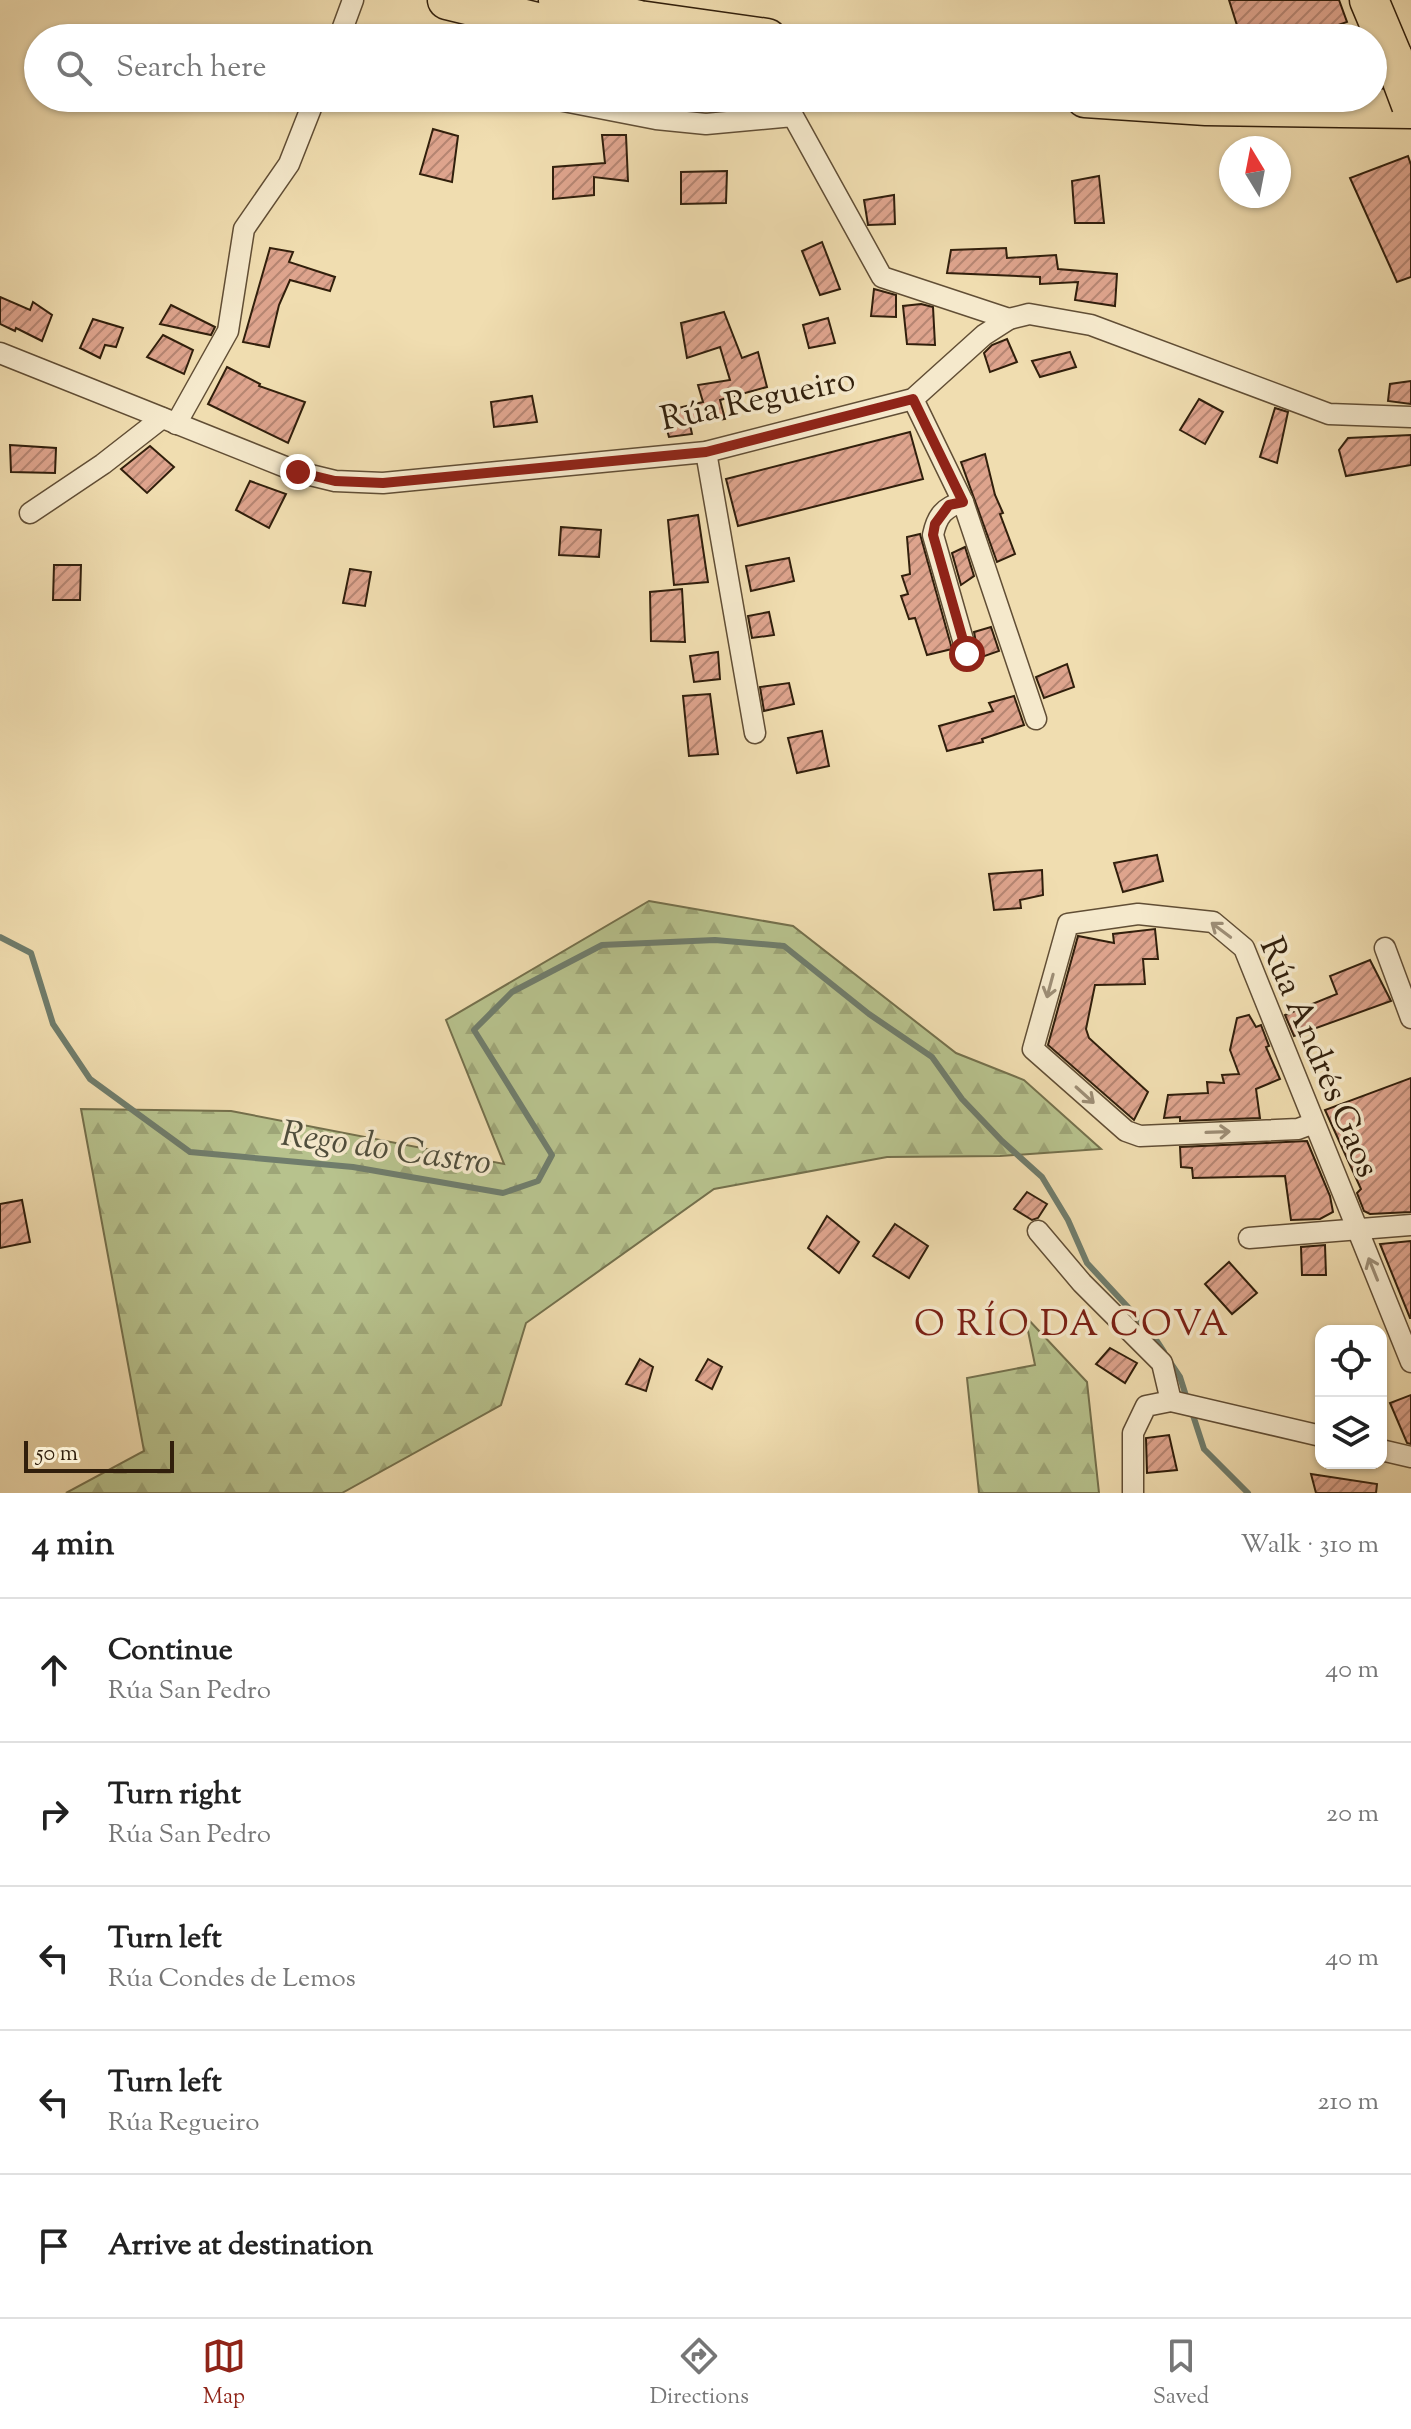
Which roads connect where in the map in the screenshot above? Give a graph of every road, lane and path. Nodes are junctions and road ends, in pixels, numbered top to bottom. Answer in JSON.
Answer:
{"nodes":[{"id":1,"x":353,"y":0,"type":"edge"},
{"id":2,"x":447,"y":0,"type":"edge"},
{"id":3,"x":558,"y":0,"type":"edge"},
{"id":4,"x":344,"y":24,"type":"edge"},
{"id":5,"x":545,"y":24,"type":"edge"},
{"id":6,"x":667,"y":24,"type":"edge"},
{"id":7,"x":1390,"y":42,"type":"edge"},
{"id":8,"x":1387,"y":107,"type":"edge"},
{"id":9,"x":1411,"y":107,"type":"edge"},
{"id":10,"x":309,"y":112,"type":"edge"},
{"id":11,"x":620,"y":112,"type":"edge"},
{"id":12,"x":1009,"y":319,"type":"junction"},
{"id":13,"x":0,"y":353,"type":"edge"},
{"id":14,"x":913,"y":399,"type":"junction"},
{"id":15,"x":1411,"y":417,"type":"edge"},
{"id":16,"x":169,"y":421,"type":"junction"},
{"id":17,"x":706,"y":452,"type":"junction"},
{"id":18,"x":963,"y":502,"type":"junction"},
{"id":19,"x":30,"y":513,"type":"dead end"},
{"id":20,"x":967,"y":654,"type":"dead end"},
{"id":21,"x":1036,"y":719,"type":"dead end"},
{"id":22,"x":755,"y":733,"type":"dead end"},
{"id":23,"x":1385,"y":948,"type":"dead end"},
{"id":24,"x":1411,"y":1018,"type":"edge"},
{"id":25,"x":1314,"y":1123,"type":"junction"},
{"id":26,"x":1411,"y":1225,"type":"edge"},
{"id":27,"x":1356,"y":1228,"type":"junction"},
{"id":28,"x":1038,"y":1231,"type":"dead end"},
{"id":29,"x":1249,"y":1238,"type":"dead end"},
{"id":30,"x":1411,"y":1362,"type":"edge"},
{"id":31,"x":1171,"y":1401,"type":"junction"},
{"id":32,"x":1315,"y":1435,"type":"edge"},
{"id":33,"x":1387,"y":1451,"type":"edge"},
{"id":34,"x":1411,"y":1457,"type":"edge"},
{"id":35,"x":1133,"y":1493,"type":"edge"}],
"edges":[{"from":1,"to":4,"type":"street"},
{"from":2,"to":5,"type":"highway"},
{"from":3,"to":6,"type":"highway"},
{"from":7,"to":9,"type":"highway","bridge":true},
{"from":8,"to":9,"type":"highway"},
{"from":10,"to":16,"type":"street"},
{"from":11,"to":12,"type":"street"},
{"from":12,"to":14,"type":"street","name":"Rúa Regueiro"},
{"from":12,"to":15,"type":"street"},
{"from":13,"to":16,"type":"street","name":"Rúa Regueiro"},
{"from":14,"to":17,"type":"street","name":"Rúa Regueiro"},
{"from":14,"to":18,"type":"street"},
{"from":16,"to":17,"type":"street","name":"Rúa Regueiro"},
{"from":16,"to":19,"type":"street"},
{"from":17,"to":22,"type":"street"},
{"from":18,"to":20,"type":"street"},
{"from":18,"to":21,"type":"street"},
{"from":23,"to":24,"type":"street"},
{"from":25,"to":25,"type":"street","name":"Rúa Andrés Gaos","one_way":true},
{"from":25,"to":27,"type":"street","name":"Rúa Andrés Gaos"},
{"from":26,"to":27,"type":"street"},
{"from":27,"to":29,"type":"street"},
{"from":30,"to":27,"type":"street","name":"Rúa Andrés Gaos","one_way":true},
{"from":28,"to":31,"type":"street"},
{"from":31,"to":32,"type":"street"},
{"from":31,"to":35,"type":"street"},
{"from":33,"to":34,"type":"street"}]}
